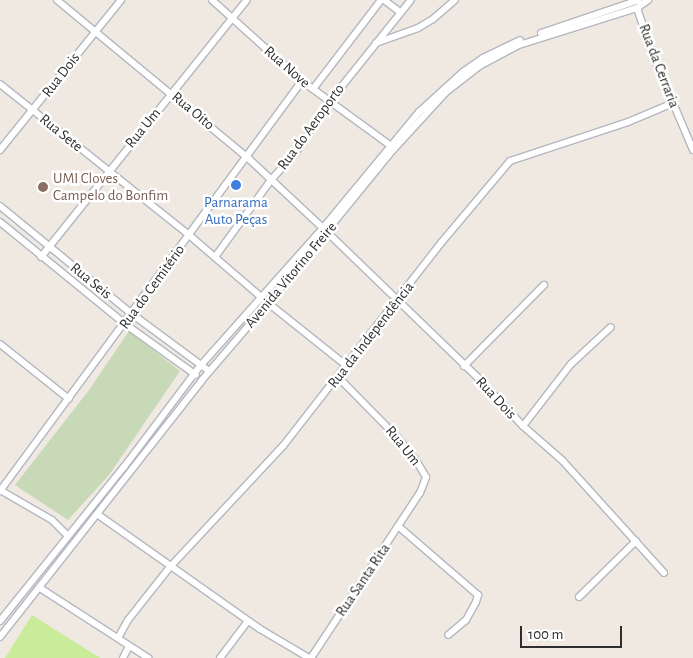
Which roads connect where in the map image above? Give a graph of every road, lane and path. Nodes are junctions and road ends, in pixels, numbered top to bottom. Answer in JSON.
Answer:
{"nodes":[{"id":1,"x":57,"y":0,"type":"edge"},
{"id":2,"x":121,"y":0,"type":"edge"},
{"id":3,"x":212,"y":0,"type":"edge"},
{"id":4,"x":247,"y":0,"type":"edge"},
{"id":5,"x":382,"y":0,"type":"edge"},
{"id":6,"x":411,"y":0,"type":"edge"},
{"id":7,"x":455,"y":0,"type":"edge"},
{"id":8,"x":639,"y":0,"type":"edge"},
{"id":9,"x":648,"y":0,"type":"edge"},
{"id":10,"x":638,"y":8,"type":"junction"},
{"id":11,"x":401,"y":13,"type":"junction"},
{"id":12,"x":233,"y":18,"type":"junction"},
{"id":13,"x":96,"y":30,"type":"junction"},
{"id":14,"x":375,"y":43,"type":"junction"},
{"id":15,"x":302,"y":82,"type":"junction"},
{"id":16,"x":0,"y":84,"type":"edge"},
{"id":17,"x":314,"y":89,"type":"junction"},
{"id":18,"x":172,"y":93,"type":"junction"},
{"id":19,"x":330,"y":101,"type":"junction"},
{"id":20,"x":673,"y":103,"type":"junction"},
{"id":21,"x":33,"y":110,"type":"junction"},
{"id":22,"x":391,"y":146,"type":"junction"},
{"id":23,"x":0,"y":150,"type":"edge"},
{"id":24,"x":693,"y":150,"type":"edge"},
{"id":25,"x":248,"y":158,"type":"junction"},
{"id":26,"x":108,"y":171,"type":"junction"},
{"id":27,"x":271,"y":180,"type":"junction"},
{"id":28,"x":0,"y":206,"type":"edge"},
{"id":29,"x":0,"y":222,"type":"edge"},
{"id":30,"x":325,"y":230,"type":"junction"},
{"id":31,"x":189,"y":235,"type":"junction"},
{"id":32,"x":49,"y":247,"type":"junction"},
{"id":33,"x":41,"y":257,"type":"junction"},
{"id":34,"x":215,"y":257,"type":"junction"},
{"id":35,"x":544,"y":285,"type":"dead end"},
{"id":36,"x":261,"y":296,"type":"junction"},
{"id":37,"x":397,"y":302,"type":"junction"},
{"id":38,"x":268,"y":303,"type":"junction"},
{"id":39,"x":132,"y":314,"type":"junction"},
{"id":40,"x":125,"y":324,"type":"junction"},
{"id":41,"x":611,"y":327,"type":"dead end"},
{"id":42,"x":0,"y":344,"type":"edge"},
{"id":43,"x":201,"y":365,"type":"junction"},
{"id":44,"x":347,"y":366,"type":"junction"},
{"id":45,"x":464,"y":366,"type":"junction"},
{"id":46,"x":209,"y":372,"type":"junction"},
{"id":47,"x":194,"y":374,"type":"junction"},
{"id":48,"x":338,"y":378,"type":"junction"},
{"id":49,"x":202,"y":380,"type":"junction"},
{"id":50,"x":69,"y":399,"type":"junction"},
{"id":51,"x":523,"y":426,"type":"junction"},
{"id":52,"x":0,"y":490,"type":"edge"},
{"id":53,"x":414,"y":501,"type":"joint"},
{"id":54,"x":97,"y":514,"type":"junction"},
{"id":55,"x":398,"y":526,"type":"junction"},
{"id":56,"x":67,"y":535,"type":"junction"},
{"id":57,"x":636,"y":541,"type":"junction"},
{"id":58,"x":170,"y":567,"type":"junction"},
{"id":59,"x":664,"y":573,"type":"dead end"},
{"id":60,"x":40,"y":588,"type":"junction"},
{"id":61,"x":579,"y":597,"type":"dead end"},
{"id":62,"x":0,"y":620,"type":"edge"},
{"id":63,"x":248,"y":621,"type":"junction"},
{"id":64,"x":448,"y":635,"type":"dead end"},
{"id":65,"x":0,"y":638,"type":"edge"},
{"id":66,"x":118,"y":638,"type":"junction"},
{"id":67,"x":129,"y":646,"type":"junction"},
{"id":68,"x":123,"y":658,"type":"edge"},
{"id":69,"x":148,"y":658,"type":"edge"},
{"id":70,"x":220,"y":658,"type":"edge"},
{"id":71,"x":310,"y":658,"type":"edge"}],
"edges":[{"from":1,"to":13,"type":"street","name":"Rua Oito"},
{"from":2,"to":13,"type":"street","name":"Rua Dois"},
{"from":3,"to":12,"type":"street","name":"Rua Nove"},
{"from":4,"to":12,"type":"street","name":"Rua Um"},
{"from":5,"to":11,"type":"street"},
{"from":5,"to":17,"type":"street"},
{"from":6,"to":11,"type":"street","name":"Rua do Aeroporto"},
{"from":7,"to":14,"type":"street"},
{"from":8,"to":22,"type":"street","name":"Avenida Vitorino Freire"},
{"from":9,"to":10,"type":"street","name":"Avenida Vitorino Freire"},
{"from":10,"to":20,"type":"street","name":"Rua da Cerraria"},
{"from":10,"to":30,"type":"street","name":"Avenida Vitorino Freire"},
{"from":11,"to":14,"type":"street","name":"Rua do Aeroporto"},
{"from":12,"to":15,"type":"street","name":"Rua Nove"},
{"from":12,"to":18,"type":"street","name":"Rua Um"},
{"from":13,"to":18,"type":"street","name":"Rua Oito"},
{"from":13,"to":21,"type":"street","name":"Rua Dois"},
{"from":14,"to":19,"type":"street","name":"Rua do Aeroporto"},
{"from":15,"to":17,"type":"street","name":"Rua Nove"},
{"from":15,"to":25,"type":"street","name":"Rua do Cemitério"},
{"from":16,"to":21,"type":"street","name":"Rua Sete"},
{"from":17,"to":19,"type":"street","name":"Rua Nove"},
{"from":18,"to":25,"type":"street","name":"Rua Oito"},
{"from":18,"to":26,"type":"street","name":"Rua Um"},
{"from":19,"to":22,"type":"street","name":"Rua Nove"},
{"from":19,"to":27,"type":"street","name":"Rua do Aeroporto"},
{"from":20,"to":24,"type":"street","name":"Rua da Cerraria"},
{"from":20,"to":37,"type":"street","name":"Rua da Independência"},
{"from":21,"to":23,"type":"street","name":"Rua Dois"},
{"from":21,"to":26,"type":"street","name":"Rua Sete"},
{"from":22,"to":30,"type":"street","name":"Avenida Vitorino Freire"},
{"from":25,"to":27,"type":"street","name":"Rua Oito"},
{"from":25,"to":31,"type":"street","name":"Rua do Cemitério"},
{"from":26,"to":31,"type":"street","name":"Rua Sete"},
{"from":26,"to":32,"type":"street","name":"Rua Um"},
{"from":27,"to":30,"type":"street","name":"Rua Oito"},
{"from":27,"to":34,"type":"street","name":"Rua do Aeroporto"},
{"from":28,"to":32,"type":"street","name":"Rua Seis"},
{"from":29,"to":33,"type":"street"},
{"from":30,"to":36,"type":"street","name":"Avenida Vitorino Freire"},
{"from":30,"to":37,"type":"street","name":"Rua Dois"},
{"from":30,"to":38,"type":"street","name":"Avenida Vitorino Freire"},
{"from":31,"to":34,"type":"street","name":"Rua Sete"},
{"from":31,"to":39,"type":"street","name":"Rua do Cemitério"},
{"from":32,"to":33,"type":"street","name":"Rua Um"},
{"from":32,"to":39,"type":"street","name":"Rua Seis"},
{"from":33,"to":40,"type":"street"},
{"from":34,"to":36,"type":"street","name":"Rua Sete"},
{"from":35,"to":45,"type":"street"},
{"from":36,"to":38,"type":"street"},
{"from":36,"to":43,"type":"street","name":"Avenida Vitorino Freire"},
{"from":37,"to":44,"type":"street","name":"Rua da Independência"},
{"from":37,"to":45,"type":"street","name":"Rua Dois"},
{"from":38,"to":44,"type":"street"},
{"from":38,"to":46,"type":"street","name":"Avenida Vitorino Freire"},
{"from":39,"to":40,"type":"street","name":"Rua do Cemitério"},
{"from":39,"to":43,"type":"street","name":"Rua Seis"},
{"from":40,"to":47,"type":"street"},
{"from":40,"to":50,"type":"street","name":"Rua do Cemitério"},
{"from":41,"to":51,"type":"street"},
{"from":42,"to":50,"type":"street"},
{"from":43,"to":46,"type":"street","name":"Rua Seis"},
{"from":43,"to":47,"type":"street","name":"Avenida Vitorino Freire"},
{"from":44,"to":48,"type":"street","name":"Rua da Independência"},
{"from":45,"to":51,"type":"street","name":"Rua Dois"},
{"from":46,"to":49,"type":"street","name":"Avenida Vitorino Freire"},
{"from":47,"to":49,"type":"street"},
{"from":47,"to":56,"type":"street","name":"Avenida Vitorino Freire"},
{"from":48,"to":53,"type":"street","name":"Rua Um"},
{"from":48,"to":58,"type":"street","name":"Rua da Independência"},
{"from":49,"to":54,"type":"street","name":"Avenida Vitorino Freire"},
{"from":50,"to":52,"type":"street","name":"Rua do Cemitério"},
{"from":51,"to":57,"type":"street","name":"Rua Dois"},
{"from":52,"to":56,"type":"street"},
{"from":53,"to":55,"type":"street","name":"Rua Santa Rita"},
{"from":54,"to":58,"type":"street"},
{"from":54,"to":60,"type":"street","name":"Avenida Vitorino Freire"},
{"from":55,"to":64,"type":"street"},
{"from":55,"to":71,"type":"street","name":"Rua Santa Rita"},
{"from":56,"to":62,"type":"street","name":"Avenida Vitorino Freire"},
{"from":57,"to":59,"type":"street","name":"Rua Dois"},
{"from":57,"to":61,"type":"street"},
{"from":58,"to":63,"type":"street"},
{"from":58,"to":66,"type":"street","name":"Rua da Independência"},
{"from":60,"to":65,"type":"street","name":"Avenida Vitorino Freire"},
{"from":60,"to":66,"type":"street"},
{"from":63,"to":70,"type":"street"},
{"from":63,"to":71,"type":"street"},
{"from":66,"to":67,"type":"street"},
{"from":67,"to":68,"type":"street"},
{"from":67,"to":69,"type":"street"}]}
